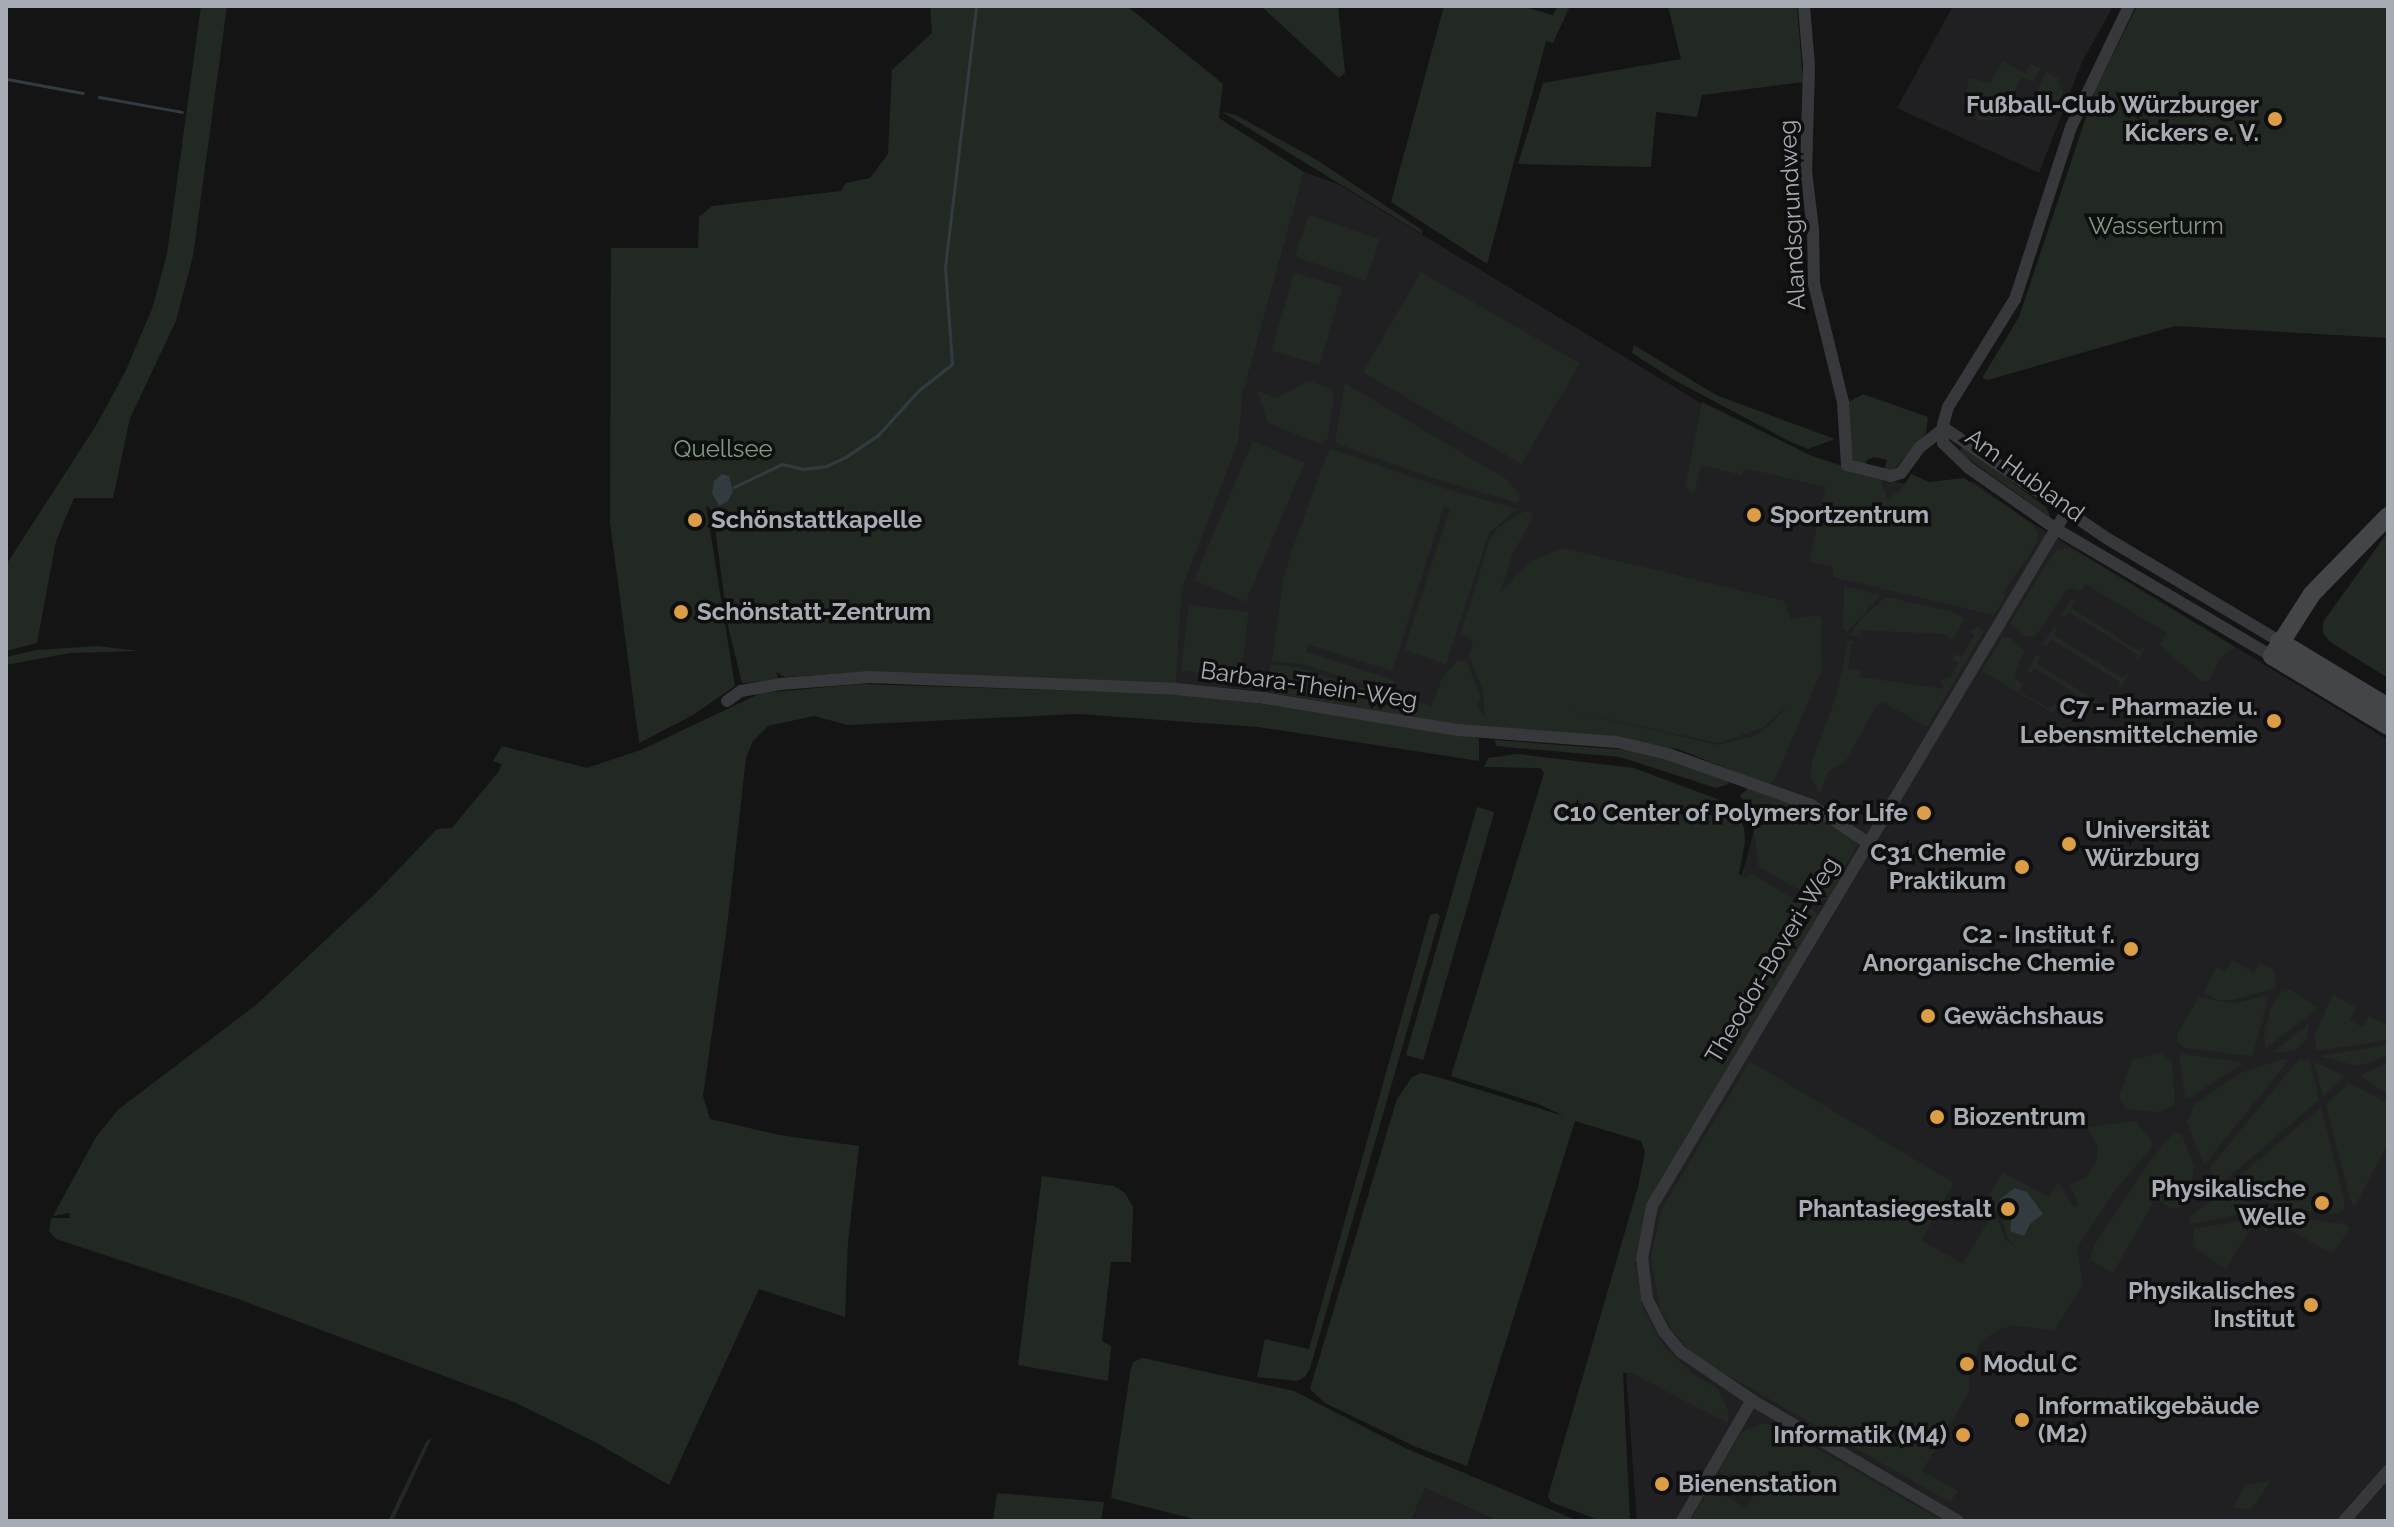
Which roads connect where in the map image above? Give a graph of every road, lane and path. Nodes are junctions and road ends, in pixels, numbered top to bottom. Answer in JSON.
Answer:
{"nodes":[{"id":1,"x":1804,"y":6,"type":"edge"},
{"id":2,"x":2129,"y":6,"type":"edge"},
{"id":3,"x":1944,"y":428,"type":"junction"},
{"id":4,"x":2066,"y":512,"type":"junction"},
{"id":5,"x":2388,"y":516,"type":"edge"},
{"id":6,"x":2056,"y":529,"type":"junction"},
{"id":7,"x":2276,"y":649,"type":"junction"},
{"id":8,"x":727,"y":701,"type":"dead end"},
{"id":9,"x":2388,"y":707,"type":"edge"},
{"id":10,"x":2388,"y":726,"type":"edge"},
{"id":11,"x":1867,"y":842,"type":"junction"},
{"id":12,"x":1752,"y":1400,"type":"junction"},
{"id":13,"x":2388,"y":1471,"type":"edge"},
{"id":14,"x":1682,"y":1521,"type":"edge"},
{"id":15,"x":1958,"y":1521,"type":"edge"},
{"id":16,"x":2344,"y":1521,"type":"edge"}],
"edges":[{"from":1,"to":3,"type":"street","name":"Alandsgrundweg"},
{"from":2,"to":3,"type":"street"},
{"from":3,"to":4,"type":"street","name":"Am Hubland"},
{"from":3,"to":6,"type":"street","name":"Am Hubland"},
{"from":4,"to":6,"type":"street","name":"Theodor-Boveri-Weg"},
{"from":4,"to":7,"type":"street","name":"Am Hubland"},
{"from":5,"to":7,"type":"street"},
{"from":6,"to":7,"type":"street","name":"Am Hubland"},
{"from":6,"to":11,"type":"street","name":"Theodor-Boveri-Weg"},
{"from":7,"to":9,"type":"street","name":"Am Hubland"},
{"from":7,"to":10,"type":"street","name":"Am Hubland"},
{"from":8,"to":11,"type":"street","name":"Barbara-Thein-Weg"},
{"from":11,"to":12,"type":"street","name":"Theodor-Boveri-Weg"},
{"from":12,"to":14,"type":"street"},
{"from":12,"to":15,"type":"street","name":"Theodor-Boveri-Weg"},
{"from":13,"to":16,"type":"street"}]}
